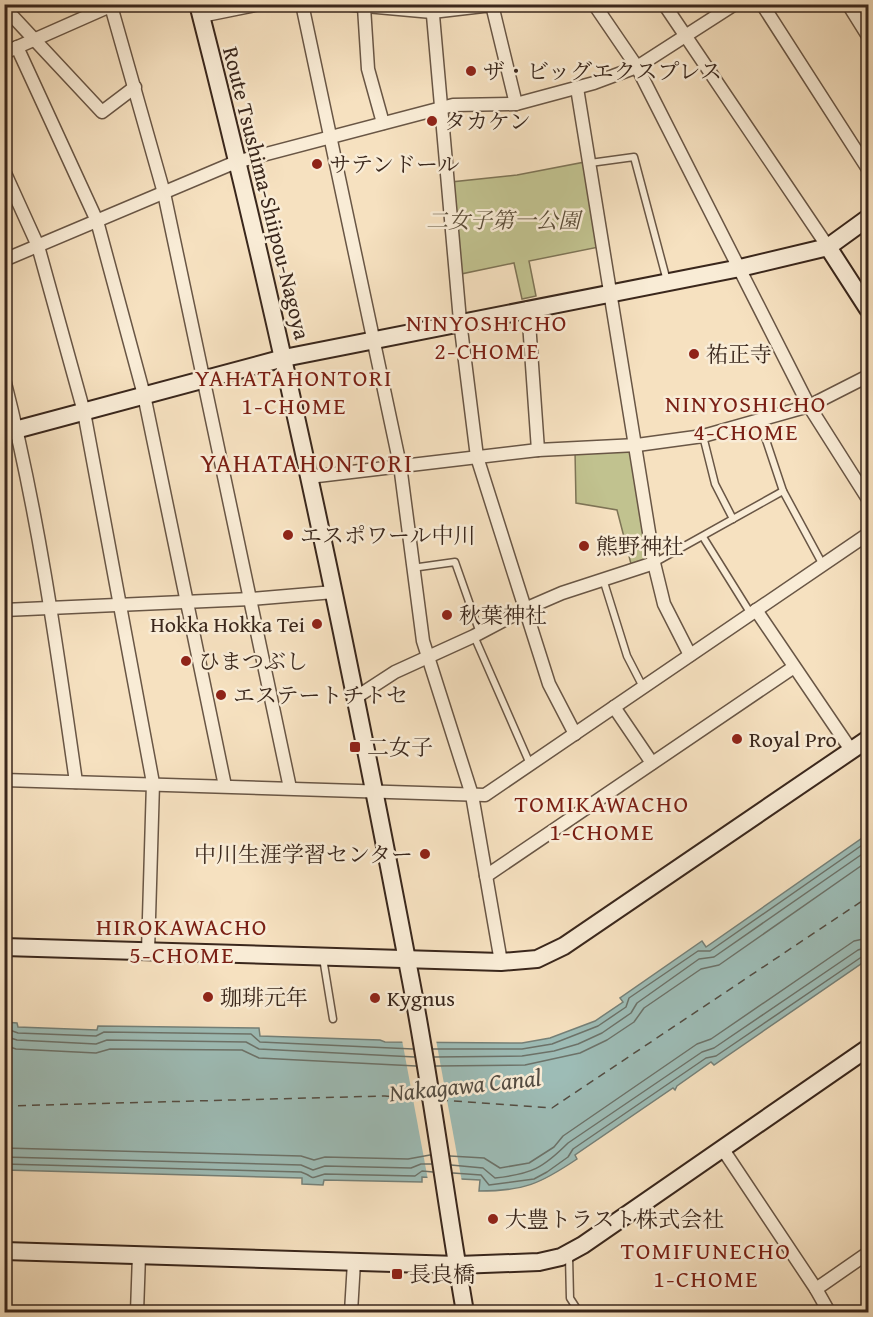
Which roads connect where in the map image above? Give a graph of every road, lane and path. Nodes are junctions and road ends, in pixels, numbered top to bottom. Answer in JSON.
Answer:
{"nodes":[{"id":1,"x":260,"y":4,"type":"edge"},
{"id":2,"x":302,"y":4,"type":"edge"},
{"id":3,"x":344,"y":4,"type":"edge"},
{"id":4,"x":594,"y":4,"type":"edge"},
{"id":5,"x":664,"y":4,"type":"edge"},
{"id":6,"x":735,"y":4,"type":"edge"},
{"id":7,"x":762,"y":4,"type":"edge"},
{"id":8,"x":848,"y":4,"type":"edge"},
{"id":9,"x":113,"y":5,"type":"edge"},
{"id":10,"x":378,"y":6,"type":"edge"},
{"id":11,"x":4,"y":7,"type":"edge"},
{"id":12,"x":364,"y":7,"type":"junction"},
{"id":13,"x":432,"y":8,"type":"edge"},
{"id":14,"x":200,"y":10,"type":"edge"},
{"id":15,"x":687,"y":35,"type":"junction"},
{"id":16,"x":868,"y":36,"type":"edge"},
{"id":17,"x":35,"y":39,"type":"junction"},
{"id":18,"x":17,"y":47,"type":"junction"},
{"id":19,"x":4,"y":53,"type":"edge"},
{"id":20,"x":637,"y":66,"type":"junction"},
{"id":21,"x":135,"y":87,"type":"junction"},
{"id":22,"x":577,"y":88,"type":"junction"},
{"id":23,"x":516,"y":104,"type":"junction"},
{"id":24,"x":440,"y":109,"type":"junction"},
{"id":25,"x":383,"y":123,"type":"junction"},
{"id":26,"x":331,"y":138,"type":"junction"},
{"id":27,"x":236,"y":162,"type":"junction"},
{"id":28,"x":590,"y":163,"type":"junction"},
{"id":29,"x":868,"y":169,"type":"edge"},
{"id":30,"x":4,"y":171,"type":"edge"},
{"id":31,"x":164,"y":193,"type":"junction"},
{"id":32,"x":868,"y":218,"type":"edge"},
{"id":33,"x":97,"y":221,"type":"junction"},
{"id":34,"x":38,"y":246,"type":"junction"},
{"id":35,"x":828,"y":247,"type":"junction"},
{"id":36,"x":4,"y":260,"type":"edge"},
{"id":37,"x":740,"y":268,"type":"junction"},
{"id":38,"x":667,"y":281,"type":"junction"},
{"id":39,"x":612,"y":292,"type":"junction"},
{"id":40,"x":528,"y":308,"type":"junction"},
{"id":41,"x":868,"y":309,"type":"edge"},
{"id":42,"x":460,"y":321,"type":"junction"},
{"id":43,"x":373,"y":339,"type":"junction"},
{"id":44,"x":284,"y":357,"type":"junction"},
{"id":45,"x":868,"y":376,"type":"edge"},
{"id":46,"x":4,"y":379,"type":"edge"},
{"id":47,"x":203,"y":380,"type":"junction"},
{"id":48,"x":144,"y":396,"type":"junction"},
{"id":49,"x":809,"y":406,"type":"junction"},
{"id":50,"x":84,"y":412,"type":"junction"},
{"id":51,"x":760,"y":422,"type":"junction"},
{"id":52,"x":11,"y":431,"type":"edge"},
{"id":53,"x":704,"y":436,"type":"junction"},
{"id":54,"x":637,"y":444,"type":"junction"},
{"id":55,"x":538,"y":450,"type":"junction"},
{"id":56,"x":477,"y":457,"type":"junction"},
{"id":57,"x":400,"y":465,"type":"junction"},
{"id":58,"x":309,"y":477,"type":"junction"},
{"id":59,"x":783,"y":491,"type":"junction"},
{"id":60,"x":868,"y":499,"type":"edge"},
{"id":61,"x":733,"y":519,"type":"junction"},
{"id":62,"x":868,"y":534,"type":"edge"},
{"id":63,"x":703,"y":537,"type":"junction"},
{"id":64,"x":654,"y":563,"type":"junction"},
{"id":65,"x":823,"y":565,"type":"junction"},
{"id":66,"x":412,"y":568,"type":"junction"},
{"id":67,"x":602,"y":578,"type":"junction"},
{"id":68,"x":334,"y":592,"type":"junction"},
{"id":69,"x":251,"y":599,"type":"junction"},
{"id":70,"x":186,"y":602,"type":"junction"},
{"id":71,"x":119,"y":605,"type":"junction"},
{"id":72,"x":51,"y":607,"type":"junction"},
{"id":73,"x":525,"y":609,"type":"junction"},
{"id":74,"x":4,"y":610,"type":"edge"},
{"id":75,"x":753,"y":612,"type":"junction"},
{"id":76,"x":477,"y":635,"type":"junction"},
{"id":77,"x":690,"y":655,"type":"junction"},
{"id":78,"x":428,"y":659,"type":"junction"},
{"id":79,"x":794,"y":666,"type":"junction"},
{"id":80,"x":644,"y":687,"type":"junction"},
{"id":81,"x":355,"y":698,"type":"junction"},
{"id":82,"x":614,"y":707,"type":"junction"},
{"id":83,"x":575,"y":734,"type":"junction"},
{"id":84,"x":868,"y":738,"type":"edge"},
{"id":85,"x":851,"y":750,"type":"junction"},
{"id":86,"x":652,"y":764,"type":"junction"},
{"id":87,"x":530,"y":765,"type":"junction"},
{"id":88,"x":4,"y":780,"type":"edge"},
{"id":89,"x":76,"y":782,"type":"junction"},
{"id":90,"x":153,"y":783,"type":"junction"},
{"id":91,"x":225,"y":786,"type":"junction"},
{"id":92,"x":290,"y":788,"type":"junction"},
{"id":93,"x":374,"y":794,"type":"junction"},
{"id":94,"x":472,"y":795,"type":"junction"},
{"id":95,"x":486,"y":876,"type":"junction"},
{"id":96,"x":4,"y":947,"type":"edge"},
{"id":97,"x":148,"y":951,"type":"junction"},
{"id":98,"x":323,"y":956,"type":"junction"},
{"id":99,"x":406,"y":959,"type":"junction"},
{"id":100,"x":501,"y":962,"type":"junction"},
{"id":101,"x":333,"y":1019,"type":"dead end"},
{"id":102,"x":868,"y":1048,"type":"edge"},
{"id":103,"x":722,"y":1148,"type":"junction"},
{"id":104,"x":4,"y":1251,"type":"edge"},
{"id":105,"x":569,"y":1252,"type":"junction"},
{"id":106,"x":868,"y":1253,"type":"edge"},
{"id":107,"x":139,"y":1255,"type":"junction"},
{"id":108,"x":354,"y":1262,"type":"junction"},
{"id":109,"x":458,"y":1265,"type":"junction"},
{"id":110,"x":816,"y":1289,"type":"junction"},
{"id":111,"x":137,"y":1312,"type":"edge"},
{"id":112,"x":351,"y":1312,"type":"edge"},
{"id":113,"x":465,"y":1312,"type":"edge"},
{"id":114,"x":579,"y":1312,"type":"edge"},
{"id":115,"x":829,"y":1312,"type":"edge"}],
"edges":[{"from":1,"to":14,"type":"street"},
{"from":2,"to":26,"type":"street"},
{"from":3,"to":12,"type":"street"},
{"from":4,"to":20,"type":"street"},
{"from":5,"to":15,"type":"street"},
{"from":6,"to":15,"type":"street"},
{"from":7,"to":29,"type":"street"},
{"from":8,"to":16,"type":"street"},
{"from":9,"to":17,"type":"street"},
{"from":9,"to":21,"type":"street"},
{"from":10,"to":12,"type":"street"},
{"from":10,"to":13,"type":"street"},
{"from":11,"to":17,"type":"street"},
{"from":12,"to":25,"type":"street"},
{"from":13,"to":23,"type":"street"},
{"from":13,"to":24,"type":"street"},
{"from":14,"to":27,"type":"street","name":"Route Tsushima-Shiipou-Nagoya"},
{"from":15,"to":20,"type":"street"},
{"from":15,"to":35,"type":"street"},
{"from":17,"to":18,"type":"street"},
{"from":17,"to":21,"type":"street"},
{"from":18,"to":19,"type":"street"},
{"from":18,"to":33,"type":"street"},
{"from":20,"to":22,"type":"street"},
{"from":20,"to":37,"type":"street"},
{"from":21,"to":31,"type":"street"},
{"from":22,"to":23,"type":"street"},
{"from":22,"to":28,"type":"street"},
{"from":23,"to":24,"type":"street"},
{"from":24,"to":25,"type":"street"},
{"from":24,"to":42,"type":"street"},
{"from":25,"to":26,"type":"street"},
{"from":26,"to":27,"type":"street"},
{"from":26,"to":43,"type":"street"},
{"from":27,"to":31,"type":"street"},
{"from":27,"to":44,"type":"street","name":"Route Tsushima-Shiipou-Nagoya"},
{"from":28,"to":38,"type":"lane"},
{"from":28,"to":39,"type":"street"},
{"from":30,"to":34,"type":"street"},
{"from":31,"to":33,"type":"street"},
{"from":31,"to":47,"type":"street"},
{"from":32,"to":35,"type":"street"},
{"from":33,"to":34,"type":"street"},
{"from":33,"to":48,"type":"street"},
{"from":34,"to":36,"type":"street"},
{"from":34,"to":50,"type":"street"},
{"from":35,"to":37,"type":"street"},
{"from":35,"to":41,"type":"street"},
{"from":37,"to":38,"type":"street"},
{"from":37,"to":49,"type":"street"},
{"from":38,"to":39,"type":"street"},
{"from":39,"to":40,"type":"street"},
{"from":39,"to":54,"type":"street"},
{"from":40,"to":42,"type":"street"},
{"from":40,"to":55,"type":"street"},
{"from":42,"to":43,"type":"street"},
{"from":42,"to":56,"type":"street"},
{"from":43,"to":44,"type":"street"},
{"from":43,"to":57,"type":"street"},
{"from":44,"to":47,"type":"street"},
{"from":44,"to":58,"type":"street","name":"Route Tsushima-Shiipou-Nagoya"},
{"from":45,"to":49,"type":"street"},
{"from":46,"to":52,"type":"street"},
{"from":47,"to":48,"type":"street"},
{"from":47,"to":69,"type":"street"},
{"from":48,"to":50,"type":"street"},
{"from":48,"to":70,"type":"street"},
{"from":49,"to":51,"type":"street"},
{"from":49,"to":60,"type":"street"},
{"from":50,"to":52,"type":"street"},
{"from":50,"to":71,"type":"street"},
{"from":51,"to":53,"type":"street"},
{"from":51,"to":59,"type":"lane"},
{"from":52,"to":72,"type":"street"},
{"from":53,"to":54,"type":"street"},
{"from":53,"to":61,"type":"lane"},
{"from":54,"to":55,"type":"street"},
{"from":54,"to":64,"type":"street"},
{"from":55,"to":56,"type":"street"},
{"from":56,"to":57,"type":"street"},
{"from":56,"to":73,"type":"street"},
{"from":57,"to":58,"type":"street"},
{"from":57,"to":66,"type":"street"},
{"from":58,"to":68,"type":"street","name":"Route Tsushima-Shiipou-Nagoya"},
{"from":59,"to":61,"type":"lane"},
{"from":59,"to":65,"type":"lane"},
{"from":61,"to":63,"type":"lane"},
{"from":62,"to":65,"type":"street"},
{"from":63,"to":64,"type":"lane"},
{"from":63,"to":75,"type":"lane"},
{"from":64,"to":67,"type":"street"},
{"from":64,"to":77,"type":"street"},
{"from":65,"to":75,"type":"street"},
{"from":66,"to":76,"type":"lane"},
{"from":66,"to":78,"type":"street"},
{"from":67,"to":73,"type":"street"},
{"from":67,"to":80,"type":"lane"},
{"from":68,"to":69,"type":"street"},
{"from":68,"to":81,"type":"street","name":"Route Tsushima-Shiipou-Nagoya"},
{"from":69,"to":70,"type":"street"},
{"from":69,"to":92,"type":"street"},
{"from":70,"to":71,"type":"street"},
{"from":70,"to":91,"type":"street"},
{"from":71,"to":72,"type":"street"},
{"from":71,"to":90,"type":"street"},
{"from":72,"to":74,"type":"street"},
{"from":72,"to":89,"type":"street"},
{"from":73,"to":76,"type":"street"},
{"from":73,"to":83,"type":"street"},
{"from":75,"to":77,"type":"street"},
{"from":75,"to":79,"type":"street"},
{"from":76,"to":78,"type":"street"},
{"from":76,"to":87,"type":"lane"},
{"from":77,"to":80,"type":"street"},
{"from":78,"to":81,"type":"street"},
{"from":78,"to":94,"type":"street"},
{"from":79,"to":85,"type":"street"},
{"from":79,"to":86,"type":"street"},
{"from":80,"to":82,"type":"street"},
{"from":81,"to":93,"type":"street","name":"Route Tsushima-Shiipou-Nagoya"},
{"from":82,"to":83,"type":"street"},
{"from":82,"to":86,"type":"street"},
{"from":83,"to":87,"type":"street"},
{"from":84,"to":85,"type":"street"},
{"from":85,"to":100,"type":"street"},
{"from":86,"to":95,"type":"street"},
{"from":87,"to":94,"type":"street"},
{"from":88,"to":89,"type":"street"},
{"from":89,"to":90,"type":"street"},
{"from":90,"to":91,"type":"street"},
{"from":90,"to":97,"type":"street"},
{"from":91,"to":92,"type":"street"},
{"from":92,"to":93,"type":"street"},
{"from":93,"to":94,"type":"street"},
{"from":93,"to":99,"type":"street","name":"Route Tsushima-Shiipou-Nagoya"},
{"from":94,"to":95,"type":"street"},
{"from":95,"to":100,"type":"street"},
{"from":96,"to":97,"type":"street"},
{"from":97,"to":98,"type":"street"},
{"from":98,"to":99,"type":"street"},
{"from":98,"to":101,"type":"lane"},
{"from":99,"to":100,"type":"street"},
{"from":99,"to":109,"type":"street","name":"Route Tsushima-Shiipou-Nagoya"},
{"from":102,"to":103,"type":"street"},
{"from":103,"to":105,"type":"street"},
{"from":103,"to":110,"type":"street"},
{"from":104,"to":107,"type":"street"},
{"from":105,"to":109,"type":"street"},
{"from":105,"to":114,"type":"lane"},
{"from":106,"to":110,"type":"street"},
{"from":107,"to":108,"type":"street"},
{"from":107,"to":111,"type":"street"},
{"from":108,"to":109,"type":"street"},
{"from":108,"to":112,"type":"street"},
{"from":109,"to":113,"type":"street","name":"Route Tsushima-Shiipou-Nagoya"},
{"from":110,"to":115,"type":"street"}]}
